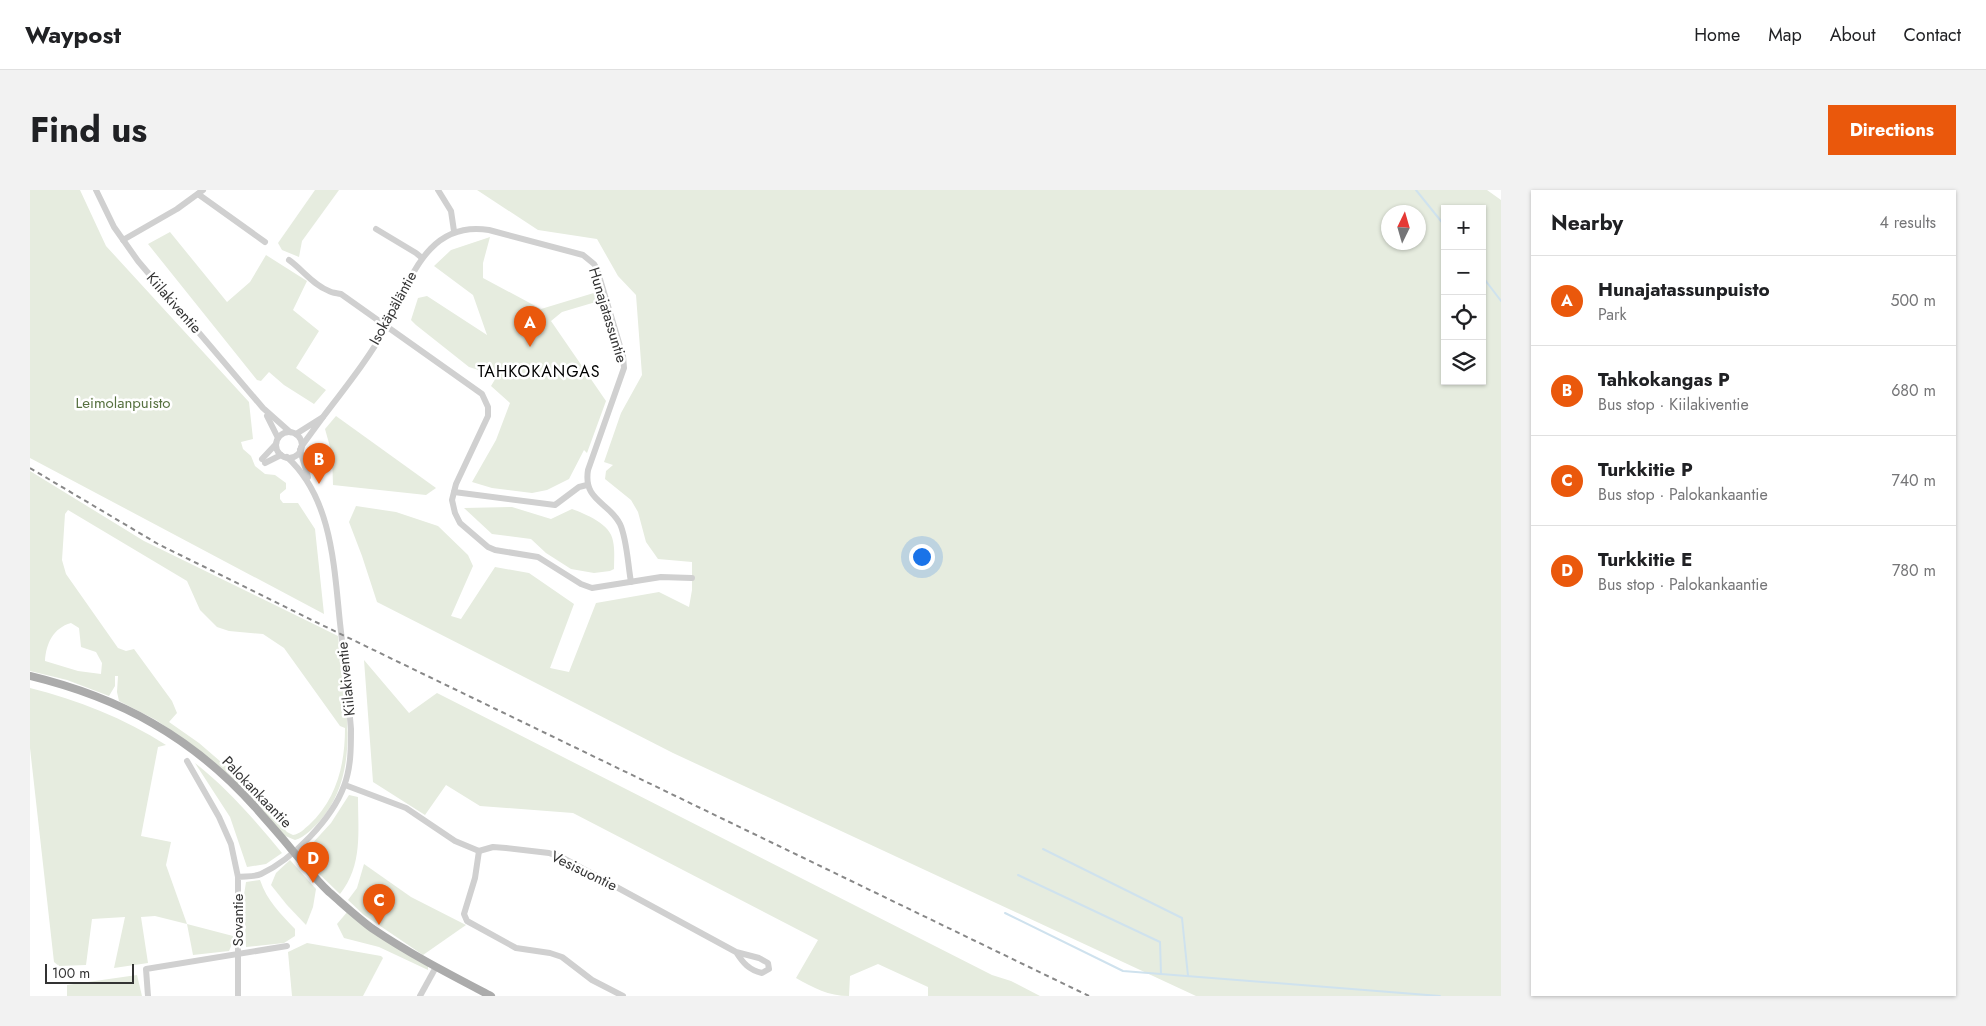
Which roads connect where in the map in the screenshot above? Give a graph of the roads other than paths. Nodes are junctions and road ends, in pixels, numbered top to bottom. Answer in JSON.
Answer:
{"nodes":[{"id":1,"x":96,"y":190,"type":"edge"},
{"id":2,"x":438,"y":190,"type":"edge"},
{"id":3,"x":201,"y":192,"type":"edge"},
{"id":4,"x":376,"y":230,"type":"dead end"},
{"id":5,"x":454,"y":231,"type":"junction"},
{"id":6,"x":122,"y":240,"type":"junction"},
{"id":7,"x":264,"y":242,"type":"dead end"},
{"id":8,"x":422,"y":258,"type":"junction"},
{"id":9,"x":289,"y":260,"type":"dead end"},
{"id":10,"x":387,"y":326,"type":"junction"},
{"id":11,"x":263,"y":408,"type":"junction"},
{"id":12,"x":323,"y":417,"type":"junction"},
{"id":13,"x":293,"y":433,"type":"junction"},
{"id":14,"x":277,"y":441,"type":"junction"},
{"id":15,"x":300,"y":449,"type":"junction"},
{"id":16,"x":284,"y":456,"type":"junction"},
{"id":17,"x":587,"y":485,"type":"junction"},
{"id":18,"x":314,"y":492,"type":"junction"},
{"id":19,"x":454,"y":492,"type":"junction"},
{"id":20,"x":692,"y":578,"type":"dead end"},
{"id":21,"x":631,"y":582,"type":"junction"},
{"id":22,"x":30,"y":676,"type":"edge"},
{"id":23,"x":187,"y":761,"type":"dead end"},
{"id":24,"x":345,"y":785,"type":"junction"},
{"id":25,"x":294,"y":851,"type":"junction"},
{"id":26,"x":479,"y":851,"type":"junction"},
{"id":27,"x":238,"y":877,"type":"junction"},
{"id":28,"x":287,"y":946,"type":"dead end"},
{"id":29,"x":736,"y":952,"type":"junction"},
{"id":30,"x":238,"y":953,"type":"junction"},
{"id":31,"x":436,"y":966,"type":"junction"},
{"id":32,"x":148,"y":996,"type":"edge"},
{"id":33,"x":238,"y":996,"type":"edge"},
{"id":34,"x":420,"y":996,"type":"edge"},
{"id":35,"x":491,"y":996,"type":"edge"},
{"id":36,"x":623,"y":996,"type":"edge"}],
"edges":[{"from":1,"to":6,"type":"street","name":"Kiilakiventie"},
{"from":2,"to":5,"type":"street"},
{"from":3,"to":6,"type":"street"},
{"from":3,"to":7,"type":"street"},
{"from":4,"to":8,"type":"street"},
{"from":5,"to":8,"type":"street","name":"Isokäpäläntie"},
{"from":5,"to":17,"type":"street","name":"Hunajatassuntie"},
{"from":6,"to":11,"type":"street","name":"Kiilakiventie"},
{"from":8,"to":10,"type":"street","name":"Isokäpäläntie"},
{"from":9,"to":10,"type":"street"},
{"from":10,"to":12,"type":"street","name":"Isokäpäläntie"},
{"from":10,"to":19,"type":"street"},
{"from":11,"to":13,"type":"street","name":"Kiilakiventie"},
{"from":11,"to":14,"type":"street","name":"Kiilakiventie"},
{"from":12,"to":13,"type":"street","name":"Isokäpäläntie"},
{"from":12,"to":15,"type":"street","name":"Isokäpäläntie"},
{"from":13,"to":14,"type":"street"},
{"from":13,"to":15,"type":"street"},
{"from":14,"to":16,"type":"street"},
{"from":14,"to":16,"type":"street"},
{"from":15,"to":16,"type":"street"},
{"from":15,"to":18,"type":"street","name":"Kiilakiventie"},
{"from":16,"to":18,"type":"street","name":"Kiilakiventie"},
{"from":17,"to":19,"type":"street"},
{"from":17,"to":21,"type":"street"},
{"from":18,"to":24,"type":"street","name":"Kiilakiventie"},
{"from":19,"to":21,"type":"street"},
{"from":20,"to":21,"type":"street"},
{"from":22,"to":25,"type":"main road","name":"Palokankaantie"},
{"from":23,"to":27,"type":"street"},
{"from":24,"to":25,"type":"street","name":"Kiilakiventie"},
{"from":24,"to":26,"type":"street"},
{"from":25,"to":27,"type":"street","name":"Sovantie"},
{"from":25,"to":31,"type":"main road","name":"Palokankaantie"},
{"from":26,"to":29,"type":"street","name":"Vesisuontie"},
{"from":26,"to":36,"type":"street"},
{"from":27,"to":30,"type":"street","name":"Sovantie"},
{"from":28,"to":30,"type":"street"},
{"from":29,"to":29,"type":"street","name":"Vesisuontie"},
{"from":30,"to":32,"type":"street"},
{"from":30,"to":33,"type":"street","name":"Sovantie"},
{"from":31,"to":34,"type":"street"},
{"from":31,"to":35,"type":"main road","name":"Palokankaantie"}]}
